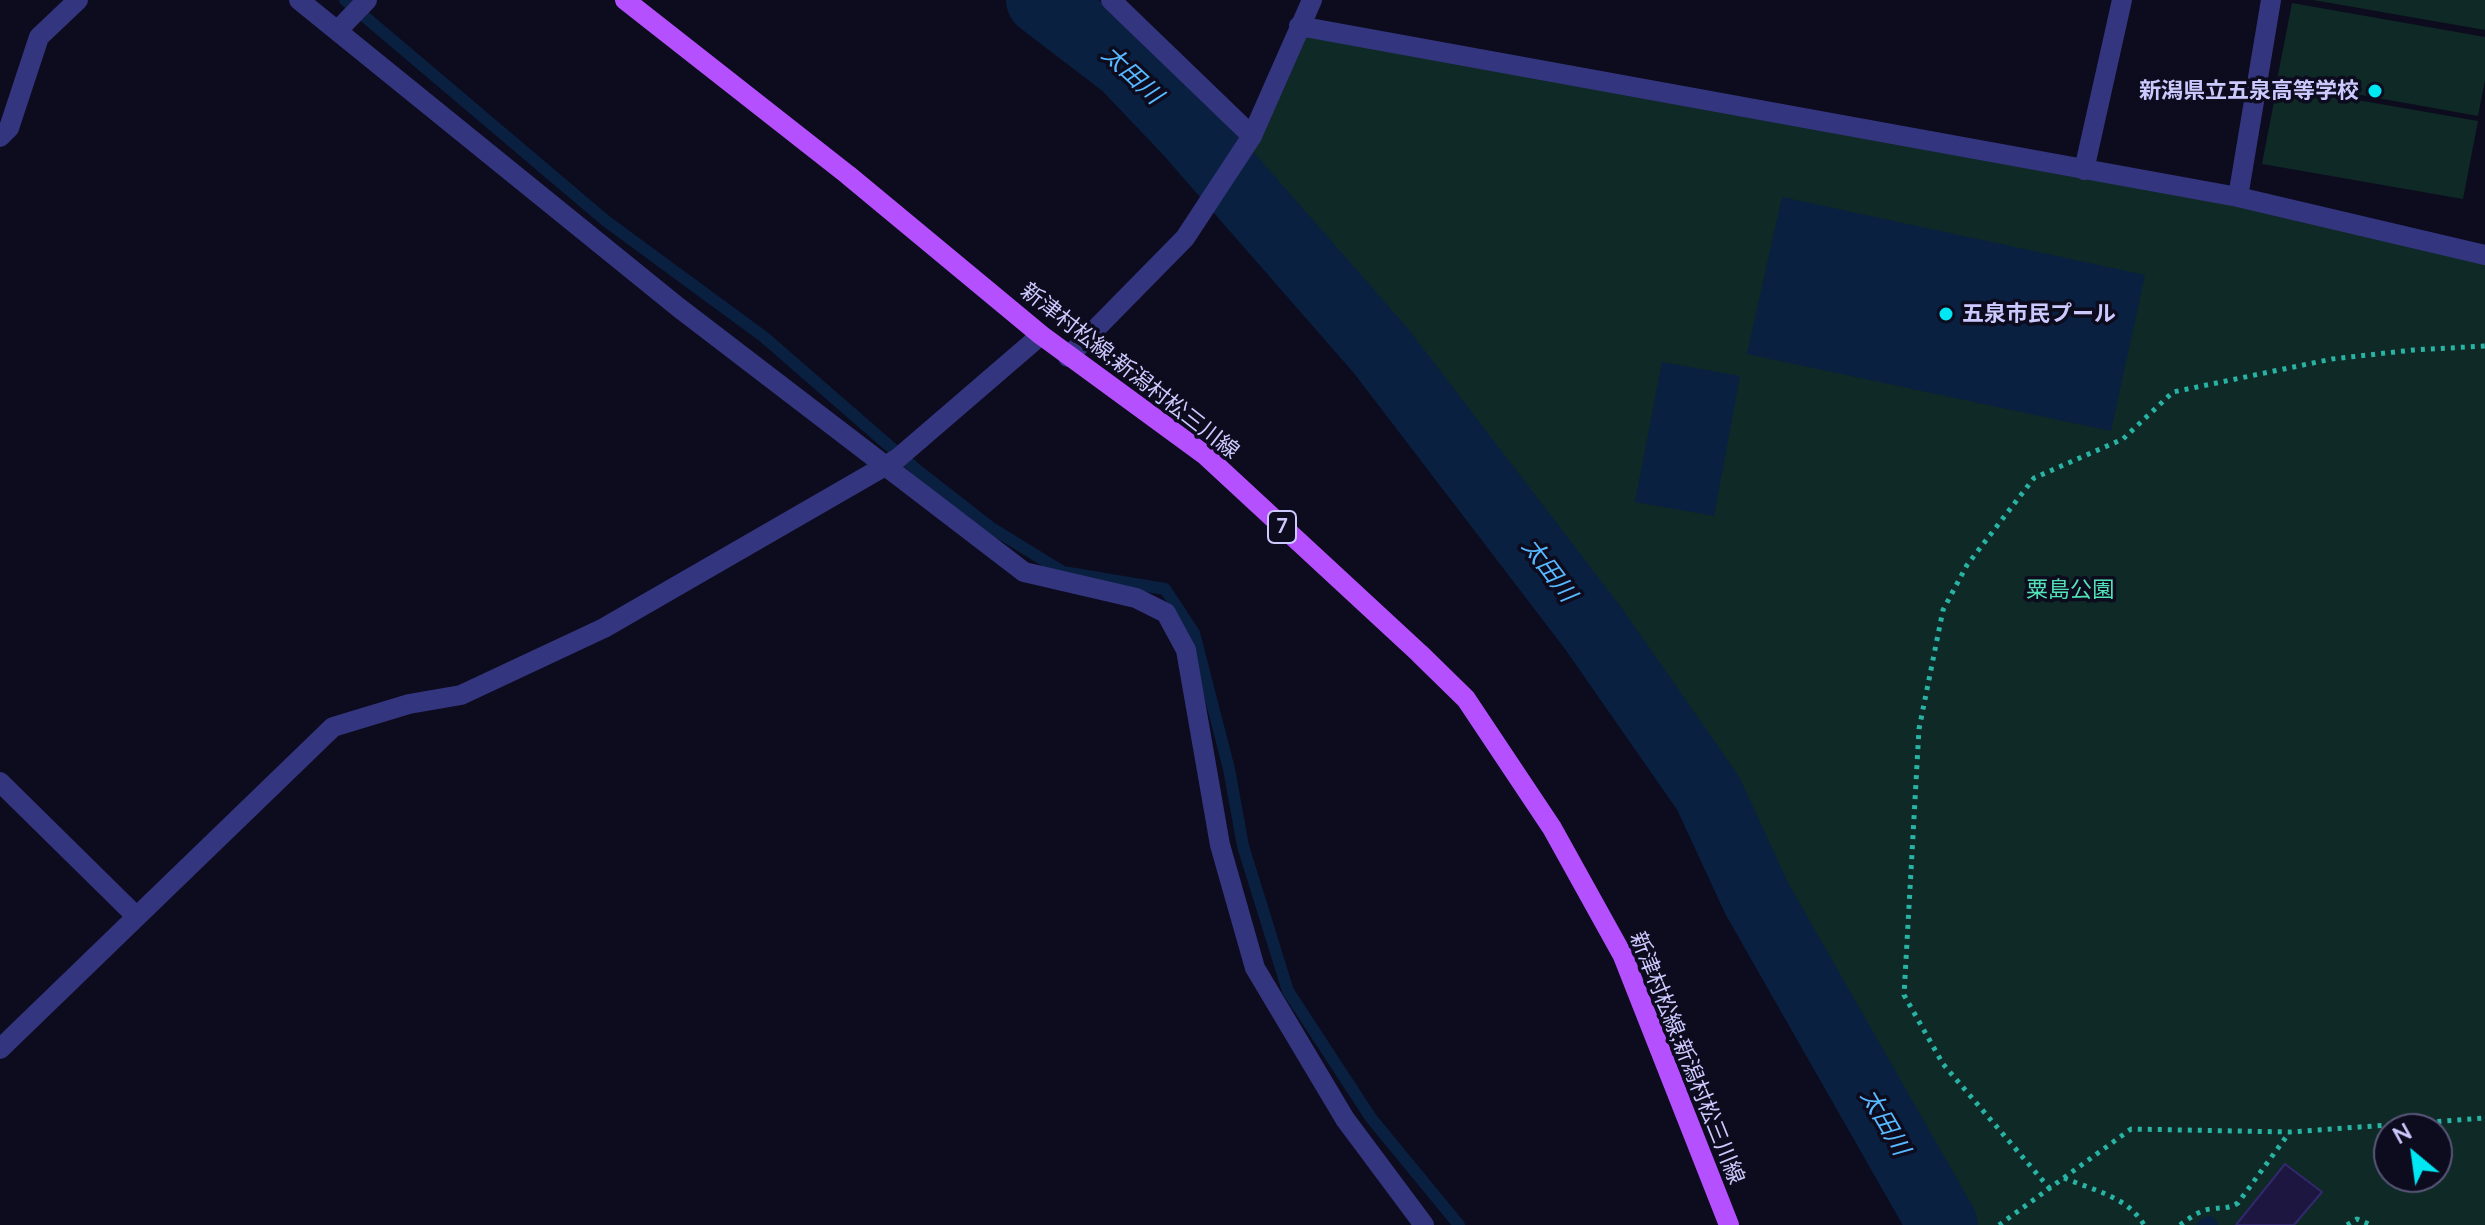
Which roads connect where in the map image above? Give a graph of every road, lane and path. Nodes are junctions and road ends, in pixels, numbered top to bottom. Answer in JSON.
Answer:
{"nodes":[{"id":1,"x":78,"y":0,"type":"edge"},
{"id":2,"x":299,"y":0,"type":"edge"},
{"id":3,"x":367,"y":0,"type":"edge"},
{"id":4,"x":625,"y":0,"type":"edge"},
{"id":5,"x":1111,"y":0,"type":"edge"},
{"id":6,"x":1312,"y":0,"type":"edge"},
{"id":7,"x":2122,"y":0,"type":"edge"},
{"id":8,"x":2271,"y":0,"type":"edge"},
{"id":9,"x":1299,"y":26,"type":"junction"},
{"id":10,"x":338,"y":30,"type":"junction"},
{"id":11,"x":1252,"y":136,"type":"junction"},
{"id":12,"x":0,"y":137,"type":"edge"},
{"id":13,"x":2084,"y":170,"type":"junction"},
{"id":14,"x":2238,"y":197,"type":"junction"},
{"id":15,"x":2485,"y":255,"type":"edge"},
{"id":16,"x":1041,"y":335,"type":"junction"},
{"id":17,"x":2485,"y":346,"type":"edge"},
{"id":18,"x":1068,"y":357,"type":"junction"},
{"id":19,"x":884,"y":467,"type":"junction"},
{"id":20,"x":0,"y":782,"type":"edge"},
{"id":21,"x":136,"y":916,"type":"junction"},
{"id":22,"x":0,"y":1049,"type":"edge"},
{"id":23,"x":2485,"y":1118,"type":"edge"},
{"id":24,"x":2290,"y":1132,"type":"junction"},
{"id":25,"x":2064,"y":1178,"type":"junction"},
{"id":26,"x":2050,"y":1189,"type":"junction"},
{"id":27,"x":1424,"y":1225,"type":"edge"},
{"id":28,"x":1729,"y":1225,"type":"edge"},
{"id":29,"x":1999,"y":1225,"type":"edge"},
{"id":30,"x":2144,"y":1225,"type":"edge"},
{"id":31,"x":2180,"y":1225,"type":"edge"},
{"id":32,"x":2347,"y":1225,"type":"edge"},
{"id":33,"x":2371,"y":1225,"type":"edge"}],
"edges":[{"from":1,"to":12,"type":"street"},
{"from":2,"to":10,"type":"street"},
{"from":3,"to":10,"type":"street"},
{"from":4,"to":16,"type":"main road","name":"新津村松線;新潟村松三川線","number":"7"},
{"from":5,"to":11,"type":"street"},
{"from":6,"to":9,"type":"street"},
{"from":7,"to":13,"type":"street"},
{"from":8,"to":14,"type":"street"},
{"from":9,"to":11,"type":"street"},
{"from":9,"to":13,"type":"street"},
{"from":10,"to":19,"type":"street"},
{"from":11,"to":18,"type":"street"},
{"from":13,"to":14,"type":"street"},
{"from":14,"to":15,"type":"street"},
{"from":16,"to":18,"type":"main road","name":"新津村松線;新潟村松三川線","number":"7"},
{"from":16,"to":19,"type":"street"},
{"from":17,"to":26,"type":"path"},
{"from":18,"to":28,"type":"main road","name":"新津村松線;新潟村松三川線","number":"7"},
{"from":19,"to":21,"type":"street"},
{"from":19,"to":27,"type":"street"},
{"from":20,"to":21,"type":"street"},
{"from":21,"to":22,"type":"street"},
{"from":23,"to":24,"type":"path"},
{"from":24,"to":25,"type":"path"},
{"from":24,"to":31,"type":"path"},
{"from":25,"to":26,"type":"path"},
{"from":25,"to":30,"type":"path"},
{"from":26,"to":29,"type":"path"},
{"from":32,"to":33,"type":"path"}]}
